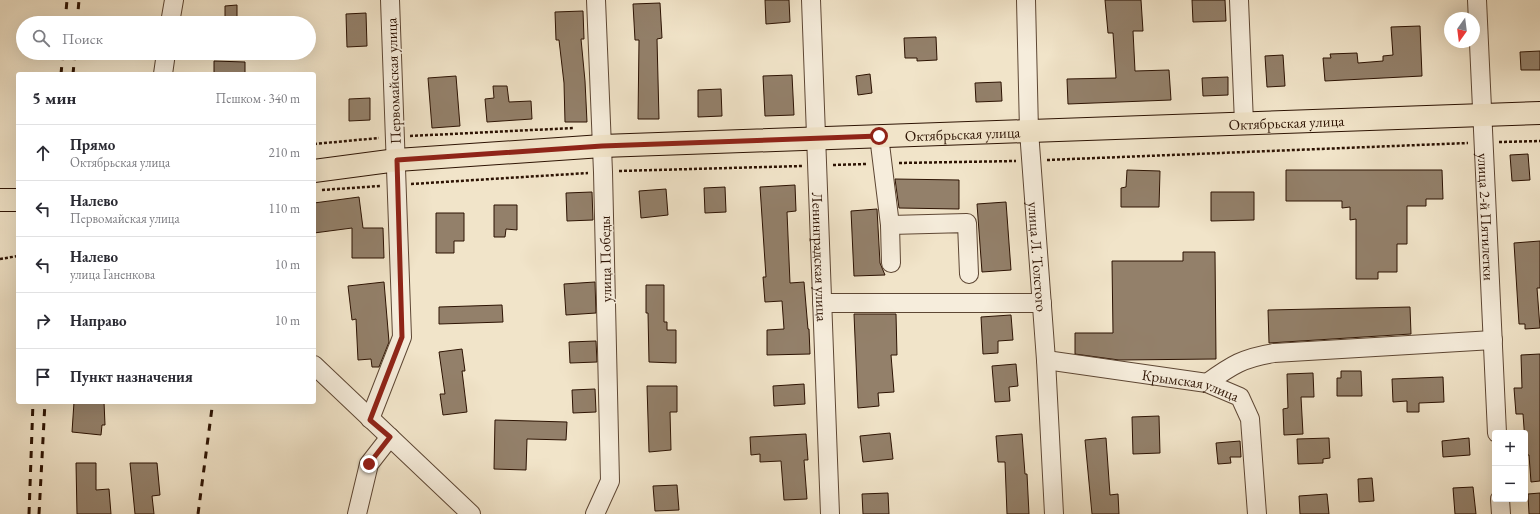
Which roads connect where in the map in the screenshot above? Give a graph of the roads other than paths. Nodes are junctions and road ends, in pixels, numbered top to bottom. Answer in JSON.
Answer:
{"nodes":[{"id":1,"x":174,"y":0,"type":"edge"},
{"id":2,"x":390,"y":0,"type":"edge"},
{"id":3,"x":596,"y":0,"type":"edge"},
{"id":4,"x":811,"y":0,"type":"edge"},
{"id":5,"x":1026,"y":0,"type":"edge"},
{"id":6,"x":1239,"y":0,"type":"edge"},
{"id":7,"x":1478,"y":0,"type":"edge"},
{"id":8,"x":171,"y":16,"type":"edge"},
{"id":9,"x":165,"y":60,"type":"edge"},
{"id":10,"x":162,"y":72,"type":"edge"},
{"id":11,"x":1540,"y":113,"type":"edge"},
{"id":12,"x":1483,"y":115,"type":"junction"},
{"id":13,"x":1244,"y":123,"type":"junction"},
{"id":14,"x":1029,"y":130,"type":"junction"},
{"id":15,"x":879,"y":136,"type":"junction"},
{"id":16,"x":816,"y":139,"type":"junction"},
{"id":17,"x":602,"y":146,"type":"junction"},
{"id":18,"x":397,"y":160,"type":"junction"},
{"id":19,"x":316,"y":171,"type":"edge"},
{"id":20,"x":0,"y":200,"type":"edge"},
{"id":21,"x":16,"y":200,"type":"edge"},
{"id":22,"x":890,"y":225,"type":"junction"},
{"id":23,"x":891,"y":263,"type":"dead end"},
{"id":24,"x":969,"y":274,"type":"dead end"},
{"id":25,"x":822,"y":303,"type":"junction"},
{"id":26,"x":1042,"y":303,"type":"junction"},
{"id":27,"x":1493,"y":340,"type":"junction"},
{"id":28,"x":1046,"y":360,"type":"junction"},
{"id":29,"x":316,"y":367,"type":"edge"},
{"id":30,"x":1207,"y":383,"type":"junction"},
{"id":31,"x":370,"y":420,"type":"junction"},
{"id":32,"x":1497,"y":430,"type":"edge"},
{"id":33,"x":390,"y":437,"type":"junction"},
{"id":34,"x":1500,"y":502,"type":"edge"},
{"id":35,"x":357,"y":514,"type":"edge"},
{"id":36,"x":471,"y":514,"type":"edge"},
{"id":37,"x":595,"y":514,"type":"edge"},
{"id":38,"x":830,"y":514,"type":"edge"},
{"id":39,"x":1054,"y":514,"type":"edge"},
{"id":40,"x":1257,"y":514,"type":"edge"},
{"id":41,"x":1501,"y":514,"type":"edge"}],
"edges":[{"from":1,"to":8,"type":"street"},
{"from":2,"to":18,"type":"street","name":"Первомайская улица"},
{"from":3,"to":17,"type":"street","name":"улица Победы"},
{"from":4,"to":16,"type":"street","name":"Ленинградская улица"},
{"from":5,"to":14,"type":"street","name":"улица Л. Толстого"},
{"from":6,"to":13,"type":"street"},
{"from":7,"to":12,"type":"street","name":"улица 2-й Пятилетки"},
{"from":9,"to":10,"type":"street"},
{"from":11,"to":12,"type":"main road","name":"Октябрьская улица"},
{"from":12,"to":13,"type":"main road","name":"Октябрьская улица"},
{"from":12,"to":27,"type":"street","name":"улица 2-й Пятилетки"},
{"from":13,"to":14,"type":"main road","name":"Октябрьская улица"},
{"from":14,"to":15,"type":"main road","name":"Октябрьская улица"},
{"from":14,"to":26,"type":"street","name":"улица Л. Толстого"},
{"from":15,"to":16,"type":"main road","name":"Октябрьская улица"},
{"from":15,"to":22,"type":"street"},
{"from":16,"to":17,"type":"main road","name":"Октябрьская улица"},
{"from":16,"to":25,"type":"street","name":"Ленинградская улица"},
{"from":17,"to":18,"type":"main road","name":"Октябрьская улица"},
{"from":17,"to":37,"type":"street","name":"улица Победы"},
{"from":18,"to":19,"type":"main road","name":"Октябрьская улица"},
{"from":18,"to":31,"type":"street","name":"Первомайская улица"},
{"from":20,"to":21,"type":"main road"},
{"from":22,"to":23,"type":"street"},
{"from":22,"to":24,"type":"street"},
{"from":25,"to":26,"type":"street"},
{"from":25,"to":38,"type":"street","name":"Ленинградская улица"},
{"from":26,"to":28,"type":"street","name":"улица Л. Толстого"},
{"from":27,"to":30,"type":"street"},
{"from":27,"to":32,"type":"street","name":"улица 2-й Пятилетки"},
{"from":28,"to":30,"type":"street","name":"Крымская улица"},
{"from":28,"to":39,"type":"street","name":"улица Л. Толстого"},
{"from":29,"to":31,"type":"street"},
{"from":30,"to":40,"type":"street","name":"Крымская улица"},
{"from":31,"to":33,"type":"street"},
{"from":33,"to":35,"type":"street"},
{"from":33,"to":36,"type":"street"},
{"from":34,"to":41,"type":"street"}]}
